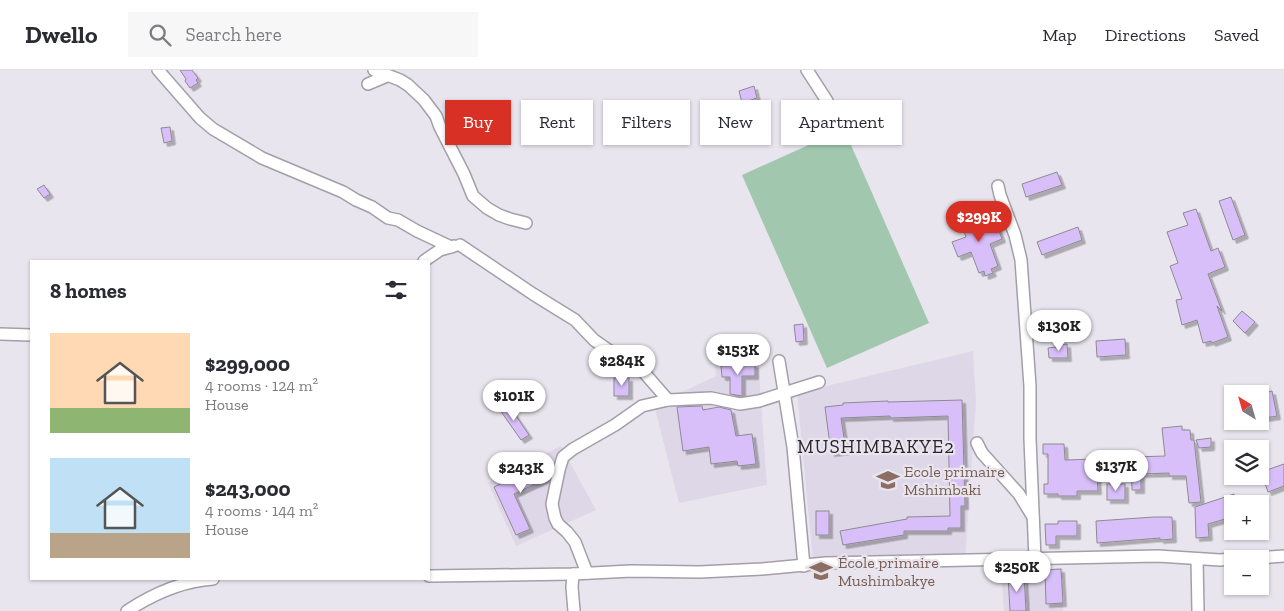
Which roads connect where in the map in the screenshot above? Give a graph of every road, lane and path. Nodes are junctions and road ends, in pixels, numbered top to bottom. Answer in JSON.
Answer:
{"nodes":[{"id":1,"x":158,"y":70,"type":"edge"},
{"id":2,"x":374,"y":70,"type":"edge"},
{"id":3,"x":807,"y":70,"type":"edge"},
{"id":4,"x":387,"y":76,"type":"junction"},
{"id":5,"x":368,"y":84,"type":"dead end"},
{"id":6,"x":826,"y":100,"type":"edge"},
{"id":7,"x":998,"y":186,"type":"dead end"},
{"id":8,"x":526,"y":223,"type":"dead end"},
{"id":9,"x":460,"y":246,"type":"junction"},
{"id":10,"x":425,"y":260,"type":"edge"},
{"id":11,"x":0,"y":334,"type":"edge"},
{"id":12,"x":30,"y":334,"type":"edge"},
{"id":13,"x":779,"y":361,"type":"dead end"},
{"id":14,"x":819,"y":382,"type":"dead end"},
{"id":15,"x":784,"y":392,"type":"junction"},
{"id":16,"x":668,"y":400,"type":"junction"},
{"id":17,"x":977,"y":443,"type":"dead end"},
{"id":18,"x":1034,"y":518,"type":"junction"},
{"id":19,"x":1284,"y":556,"type":"edge"},
{"id":20,"x":1269,"y":557,"type":"edge"},
{"id":21,"x":1035,"y":559,"type":"junction"},
{"id":22,"x":1197,"y":559,"type":"junction"},
{"id":23,"x":1224,"y":560,"type":"edge"},
{"id":24,"x":804,"y":566,"type":"junction"},
{"id":25,"x":587,"y":573,"type":"junction"},
{"id":26,"x":573,"y":574,"type":"junction"},
{"id":27,"x":430,"y":576,"type":"edge"},
{"id":28,"x":205,"y":580,"type":"edge"},
{"id":29,"x":127,"y":611,"type":"edge"},
{"id":30,"x":574,"y":611,"type":"edge"},
{"id":31,"x":1198,"y":611,"type":"edge"}],
"edges":[{"from":1,"to":9,"type":"street"},
{"from":2,"to":4,"type":"street"},
{"from":3,"to":6,"type":"street"},
{"from":4,"to":5,"type":"street"},
{"from":4,"to":8,"type":"street"},
{"from":7,"to":18,"type":"street"},
{"from":9,"to":10,"type":"street"},
{"from":9,"to":16,"type":"street"},
{"from":11,"to":12,"type":"street"},
{"from":13,"to":15,"type":"street"},
{"from":14,"to":15,"type":"street"},
{"from":15,"to":16,"type":"street"},
{"from":15,"to":24,"type":"street"},
{"from":16,"to":25,"type":"street"},
{"from":17,"to":18,"type":"street"},
{"from":18,"to":21,"type":"street"},
{"from":19,"to":20,"type":"street"},
{"from":21,"to":22,"type":"street"},
{"from":21,"to":24,"type":"street"},
{"from":22,"to":23,"type":"street"},
{"from":22,"to":31,"type":"street"},
{"from":24,"to":25,"type":"street"},
{"from":25,"to":26,"type":"street"},
{"from":26,"to":27,"type":"street"},
{"from":26,"to":30,"type":"street"},
{"from":28,"to":29,"type":"street"}]}
